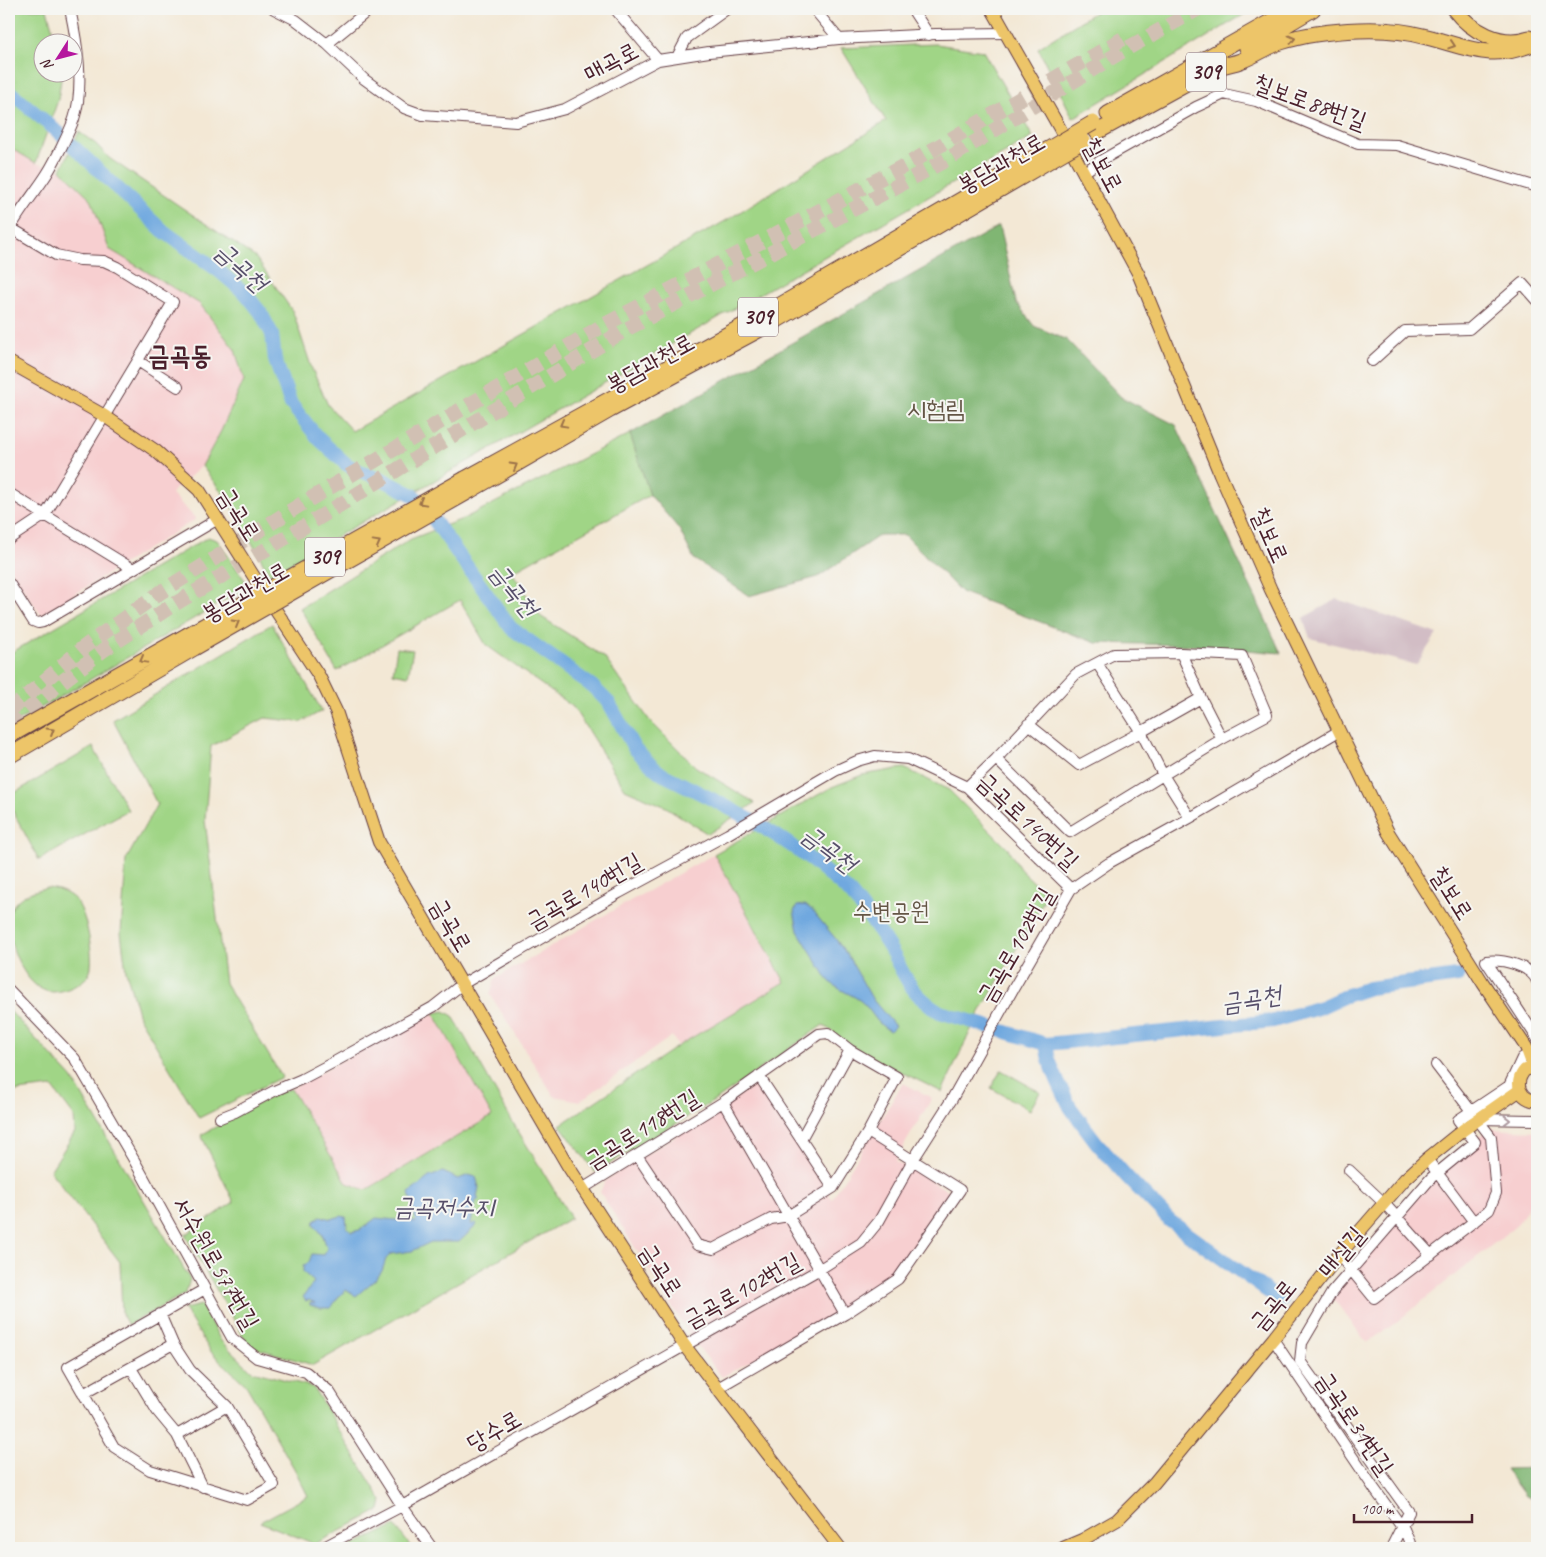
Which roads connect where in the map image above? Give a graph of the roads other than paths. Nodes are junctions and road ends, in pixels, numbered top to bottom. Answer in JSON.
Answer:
{"nodes":[{"id":1,"x":70,"y":9,"type":"edge"},
{"id":2,"x":274,"y":9,"type":"edge"},
{"id":3,"x":370,"y":9,"type":"edge"},
{"id":4,"x":616,"y":9,"type":"edge"},
{"id":5,"x":727,"y":9,"type":"edge"},
{"id":6,"x":912,"y":9,"type":"edge"},
{"id":7,"x":992,"y":9,"type":"edge"},
{"id":8,"x":1276,"y":9,"type":"edge"},
{"id":9,"x":1294,"y":9,"type":"edge"},
{"id":10,"x":1313,"y":9,"type":"edge"},
{"id":11,"x":1454,"y":9,"type":"edge"},
{"id":12,"x":817,"y":10,"type":"edge"},
{"id":13,"x":1006,"y":33,"type":"junction"},
{"id":14,"x":929,"y":35,"type":"junction"},
{"id":15,"x":1537,"y":35,"type":"edge"},
{"id":16,"x":839,"y":39,"type":"junction"},
{"id":17,"x":1537,"y":42,"type":"edge"},
{"id":18,"x":328,"y":44,"type":"junction"},
{"id":19,"x":677,"y":57,"type":"junction"},
{"id":20,"x":658,"y":60,"type":"junction"},
{"id":21,"x":1211,"y":62,"type":"junction"},
{"id":22,"x":1083,"y":173,"type":"junction"},
{"id":23,"x":1537,"y":187,"type":"edge"},
{"id":24,"x":9,"y":229,"type":"edge"},
{"id":25,"x":1537,"y":300,"type":"edge"},
{"id":26,"x":138,"y":361,"type":"junction"},
{"id":27,"x":1372,"y":361,"type":"dead end"},
{"id":28,"x":9,"y":362,"type":"edge"},
{"id":29,"x":178,"y":387,"type":"dead end"},
{"id":30,"x":103,"y":416,"type":"junction"},
{"id":31,"x":9,"y":493,"type":"edge"},
{"id":32,"x":45,"y":516,"type":"junction"},
{"id":33,"x":218,"y":519,"type":"junction"},
{"id":34,"x":9,"y":538,"type":"edge"},
{"id":35,"x":133,"y":570,"type":"junction"},
{"id":36,"x":9,"y":584,"type":"edge"},
{"id":37,"x":190,"y":642,"type":"junction"},
{"id":38,"x":1180,"y":653,"type":"junction"},
{"id":39,"x":1097,"y":662,"type":"junction"},
{"id":40,"x":1201,"y":698,"type":"junction"},
{"id":41,"x":1028,"y":724,"type":"junction"},
{"id":42,"x":1339,"y":731,"type":"junction"},
{"id":43,"x":1141,"y":732,"type":"junction"},
{"id":44,"x":9,"y":736,"type":"edge"},
{"id":45,"x":1222,"y":739,"type":"junction"},
{"id":46,"x":9,"y":756,"type":"edge"},
{"id":47,"x":996,"y":759,"type":"junction"},
{"id":48,"x":1163,"y":774,"type":"junction"},
{"id":49,"x":966,"y":787,"type":"junction"},
{"id":50,"x":1190,"y":818,"type":"junction"},
{"id":51,"x":1071,"y":889,"type":"junction"},
{"id":52,"x":1470,"y":962,"type":"junction"},
{"id":53,"x":1537,"y":972,"type":"edge"},
{"id":54,"x":1537,"y":981,"type":"edge"},
{"id":55,"x":461,"y":985,"type":"junction"},
{"id":56,"x":9,"y":990,"type":"edge"},
{"id":57,"x":1537,"y":1038,"type":"edge"},
{"id":58,"x":850,"y":1050,"type":"junction"},
{"id":59,"x":1534,"y":1059,"type":"edge"},
{"id":60,"x":1436,"y":1066,"type":"dead end"},
{"id":61,"x":759,"y":1076,"type":"junction"},
{"id":62,"x":897,"y":1077,"type":"joint"},
{"id":63,"x":1520,"y":1090,"type":"junction"},
{"id":64,"x":1537,"y":1101,"type":"edge"},
{"id":65,"x":723,"y":1102,"type":"junction"},
{"id":66,"x":1474,"y":1115,"type":"junction"},
{"id":67,"x":220,"y":1118,"type":"dead end"},
{"id":68,"x":1537,"y":1120,"type":"edge"},
{"id":69,"x":1464,"y":1129,"type":"junction"},
{"id":70,"x":868,"y":1132,"type":"junction"},
{"id":71,"x":801,"y":1139,"type":"junction"},
{"id":72,"x":638,"y":1155,"type":"junction"},
{"id":73,"x":1427,"y":1159,"type":"junction"},
{"id":74,"x":913,"y":1160,"type":"junction"},
{"id":75,"x":1349,"y":1170,"type":"dead end"},
{"id":76,"x":1438,"y":1173,"type":"junction"},
{"id":77,"x":833,"y":1188,"type":"junction"},
{"id":78,"x":582,"y":1189,"type":"junction"},
{"id":79,"x":1384,"y":1203,"type":"junction"},
{"id":80,"x":788,"y":1216,"type":"junction"},
{"id":81,"x":1397,"y":1217,"type":"junction"},
{"id":82,"x":1474,"y":1222,"type":"junction"},
{"id":83,"x":1340,"y":1255,"type":"junction"},
{"id":84,"x":1431,"y":1255,"type":"junction"},
{"id":85,"x":820,"y":1269,"type":"junction"},
{"id":86,"x":1351,"y":1270,"type":"junction"},
{"id":87,"x":205,"y":1289,"type":"junction"},
{"id":88,"x":160,"y":1314,"type":"junction"},
{"id":89,"x":845,"y":1314,"type":"junction"},
{"id":90,"x":1273,"y":1339,"type":"junction"},
{"id":91,"x":173,"y":1344,"type":"junction"},
{"id":92,"x":684,"y":1346,"type":"junction"},
{"id":93,"x":131,"y":1368,"type":"junction"},
{"id":94,"x":716,"y":1389,"type":"junction"},
{"id":95,"x":83,"y":1394,"type":"junction"},
{"id":96,"x":227,"y":1406,"type":"junction"},
{"id":97,"x":177,"y":1435,"type":"junction"},
{"id":98,"x":204,"y":1486,"type":"junction"},
{"id":99,"x":402,"y":1506,"type":"junction"},
{"id":100,"x":1403,"y":1527,"type":"junction"},
{"id":101,"x":322,"y":1548,"type":"edge"},
{"id":102,"x":432,"y":1548,"type":"edge"},
{"id":103,"x":840,"y":1548,"type":"edge"},
{"id":104,"x":1063,"y":1548,"type":"edge"},
{"id":105,"x":1393,"y":1548,"type":"edge"},
{"id":106,"x":1412,"y":1548,"type":"edge"}],
"edges":[{"from":1,"to":24,"type":"street"},
{"from":2,"to":18,"type":"street","name":"매곡로"},
{"from":3,"to":18,"type":"street"},
{"from":4,"to":20,"type":"street"},
{"from":5,"to":19,"type":"street"},
{"from":6,"to":14,"type":"street"},
{"from":7,"to":13,"type":"main road","name":"칠보로"},
{"from":8,"to":21,"type":"highway"},
{"from":9,"to":21,"type":"highway","name":"봉담과천로","number":"309"},
{"from":10,"to":21,"type":"highway","name":"봉담과천로","number":"309"},
{"from":11,"to":15,"type":"highway"},
{"from":12,"to":16,"type":"street"},
{"from":13,"to":14,"type":"street","name":"매곡로"},
{"from":13,"to":22,"type":"main road","name":"칠보로"},
{"from":14,"to":16,"type":"street","name":"매곡로"},
{"from":16,"to":19,"type":"street","name":"매곡로"},
{"from":21,"to":17,"type":"highway","one_way":true},
{"from":18,"to":20,"type":"street","name":"매곡로"},
{"from":19,"to":20,"type":"street","name":"매곡로"},
{"from":21,"to":37,"type":"highway","name":"봉담과천로","number":"309","bridge":true},
{"from":22,"to":23,"type":"street","name":"칠보로88번길"},
{"from":22,"to":42,"type":"main road","name":"칠보로"},
{"from":24,"to":26,"type":"street"},
{"from":25,"to":27,"type":"street"},
{"from":26,"to":29,"type":"street"},
{"from":26,"to":30,"type":"street"},
{"from":28,"to":30,"type":"main road","name":"금곡로"},
{"from":30,"to":32,"type":"street"},
{"from":30,"to":33,"type":"main road","name":"금곡로"},
{"from":31,"to":32,"type":"street"},
{"from":32,"to":34,"type":"street"},
{"from":32,"to":35,"type":"street"},
{"from":33,"to":35,"type":"street"},
{"from":33,"to":55,"type":"main road","name":"금곡로"},
{"from":35,"to":36,"type":"street"},
{"from":37,"to":44,"type":"highway","name":"봉담과천로","number":"309","one_way":true},
{"from":46,"to":37,"type":"highway","name":"봉담과천로","number":"309","one_way":true},
{"from":38,"to":39,"type":"street"},
{"from":38,"to":40,"type":"street"},
{"from":38,"to":45,"type":"street"},
{"from":39,"to":41,"type":"street"},
{"from":39,"to":43,"type":"street"},
{"from":40,"to":43,"type":"street"},
{"from":40,"to":45,"type":"street"},
{"from":41,"to":43,"type":"street"},
{"from":41,"to":47,"type":"street"},
{"from":42,"to":50,"type":"street","name":"금곡로102번길"},
{"from":42,"to":52,"type":"main road","name":"칠보로"},
{"from":43,"to":48,"type":"street"},
{"from":45,"to":48,"type":"street"},
{"from":47,"to":48,"type":"street"},
{"from":47,"to":49,"type":"street"},
{"from":48,"to":50,"type":"street"},
{"from":49,"to":51,"type":"street","name":"금곡로140번길"},
{"from":49,"to":55,"type":"street","name":"금곡로140번길"},
{"from":50,"to":51,"type":"street","name":"금곡로102번길"},
{"from":51,"to":74,"type":"street","name":"금곡로102번길"},
{"from":52,"to":53,"type":"street"},
{"from":52,"to":59,"type":"main road","name":"칠보로"},
{"from":54,"to":57,"type":"street"},
{"from":55,"to":67,"type":"street","name":"금곡로140번길"},
{"from":55,"to":78,"type":"main road","name":"금곡로"},
{"from":56,"to":87,"type":"street","name":"서수원로577번길"},
{"from":58,"to":61,"type":"street","name":"금곡로118번길"},
{"from":58,"to":62,"type":"street","name":"금곡로118번길"},
{"from":58,"to":71,"type":"street"},
{"from":59,"to":63,"type":"main road"},
{"from":59,"to":66,"type":"street"},
{"from":60,"to":66,"type":"street"},
{"from":61,"to":65,"type":"street","name":"금곡로118번길"},
{"from":61,"to":71,"type":"street"},
{"from":62,"to":70,"type":"street","name":"금곡로102번길"},
{"from":63,"to":64,"type":"main road"},
{"from":63,"to":66,"type":"main road","name":"금곡로"},
{"from":65,"to":72,"type":"street","name":"금곡로118번길"},
{"from":65,"to":80,"type":"street","name":"금곡로118번길"},
{"from":66,"to":68,"type":"street","one_way":true},
{"from":66,"to":69,"type":"main road","name":"금곡로"},
{"from":66,"to":82,"type":"street"},
{"from":69,"to":73,"type":"main road","name":"금곡로"},
{"from":69,"to":76,"type":"street","name":"매실길"},
{"from":70,"to":74,"type":"street"},
{"from":70,"to":77,"type":"street","name":"금곡로102번길"},
{"from":71,"to":77,"type":"street"},
{"from":72,"to":78,"type":"street","name":"금곡로118번길"},
{"from":72,"to":80,"type":"street"},
{"from":73,"to":76,"type":"street"},
{"from":73,"to":79,"type":"main road","name":"금곡로"},
{"from":74,"to":85,"type":"street","name":"금곡로102번길"},
{"from":74,"to":89,"type":"street"},
{"from":75,"to":79,"type":"street"},
{"from":76,"to":81,"type":"street","name":"매실길"},
{"from":76,"to":82,"type":"street"},
{"from":77,"to":80,"type":"street","name":"금곡로102번길"},
{"from":78,"to":92,"type":"main road","name":"금곡로"},
{"from":79,"to":81,"type":"street"},
{"from":79,"to":83,"type":"main road","name":"금곡로"},
{"from":80,"to":85,"type":"street","name":"금곡로102번길"},
{"from":81,"to":84,"type":"street"},
{"from":81,"to":86,"type":"street","name":"매실길"},
{"from":82,"to":84,"type":"street"},
{"from":83,"to":86,"type":"street"},
{"from":83,"to":90,"type":"main road","name":"금곡로"},
{"from":84,"to":86,"type":"street"},
{"from":85,"to":89,"type":"street"},
{"from":85,"to":92,"type":"street","name":"금곡로102번길"},
{"from":86,"to":100,"type":"street","name":"매실길"},
{"from":87,"to":88,"type":"street"},
{"from":87,"to":99,"type":"street","name":"서수원로577번길"},
{"from":88,"to":91,"type":"street"},
{"from":88,"to":95,"type":"street"},
{"from":89,"to":94,"type":"street"},
{"from":90,"to":100,"type":"street","name":"금곡로31번길"},
{"from":90,"to":104,"type":"main road","name":"금곡로"},
{"from":91,"to":93,"type":"street"},
{"from":91,"to":96,"type":"street"},
{"from":92,"to":94,"type":"main road","name":"금곡로"},
{"from":92,"to":99,"type":"street","name":"당수로"},
{"from":93,"to":95,"type":"street"},
{"from":93,"to":97,"type":"street"},
{"from":94,"to":103,"type":"main road","name":"금곡로"},
{"from":95,"to":98,"type":"street"},
{"from":96,"to":97,"type":"street"},
{"from":96,"to":98,"type":"street"},
{"from":97,"to":98,"type":"street"},
{"from":99,"to":101,"type":"street","name":"당수로"},
{"from":99,"to":102,"type":"street","name":"서수원로577번길"},
{"from":100,"to":105,"type":"street","name":"매실길"},
{"from":100,"to":106,"type":"street","name":"금곡로31번길"}]}
